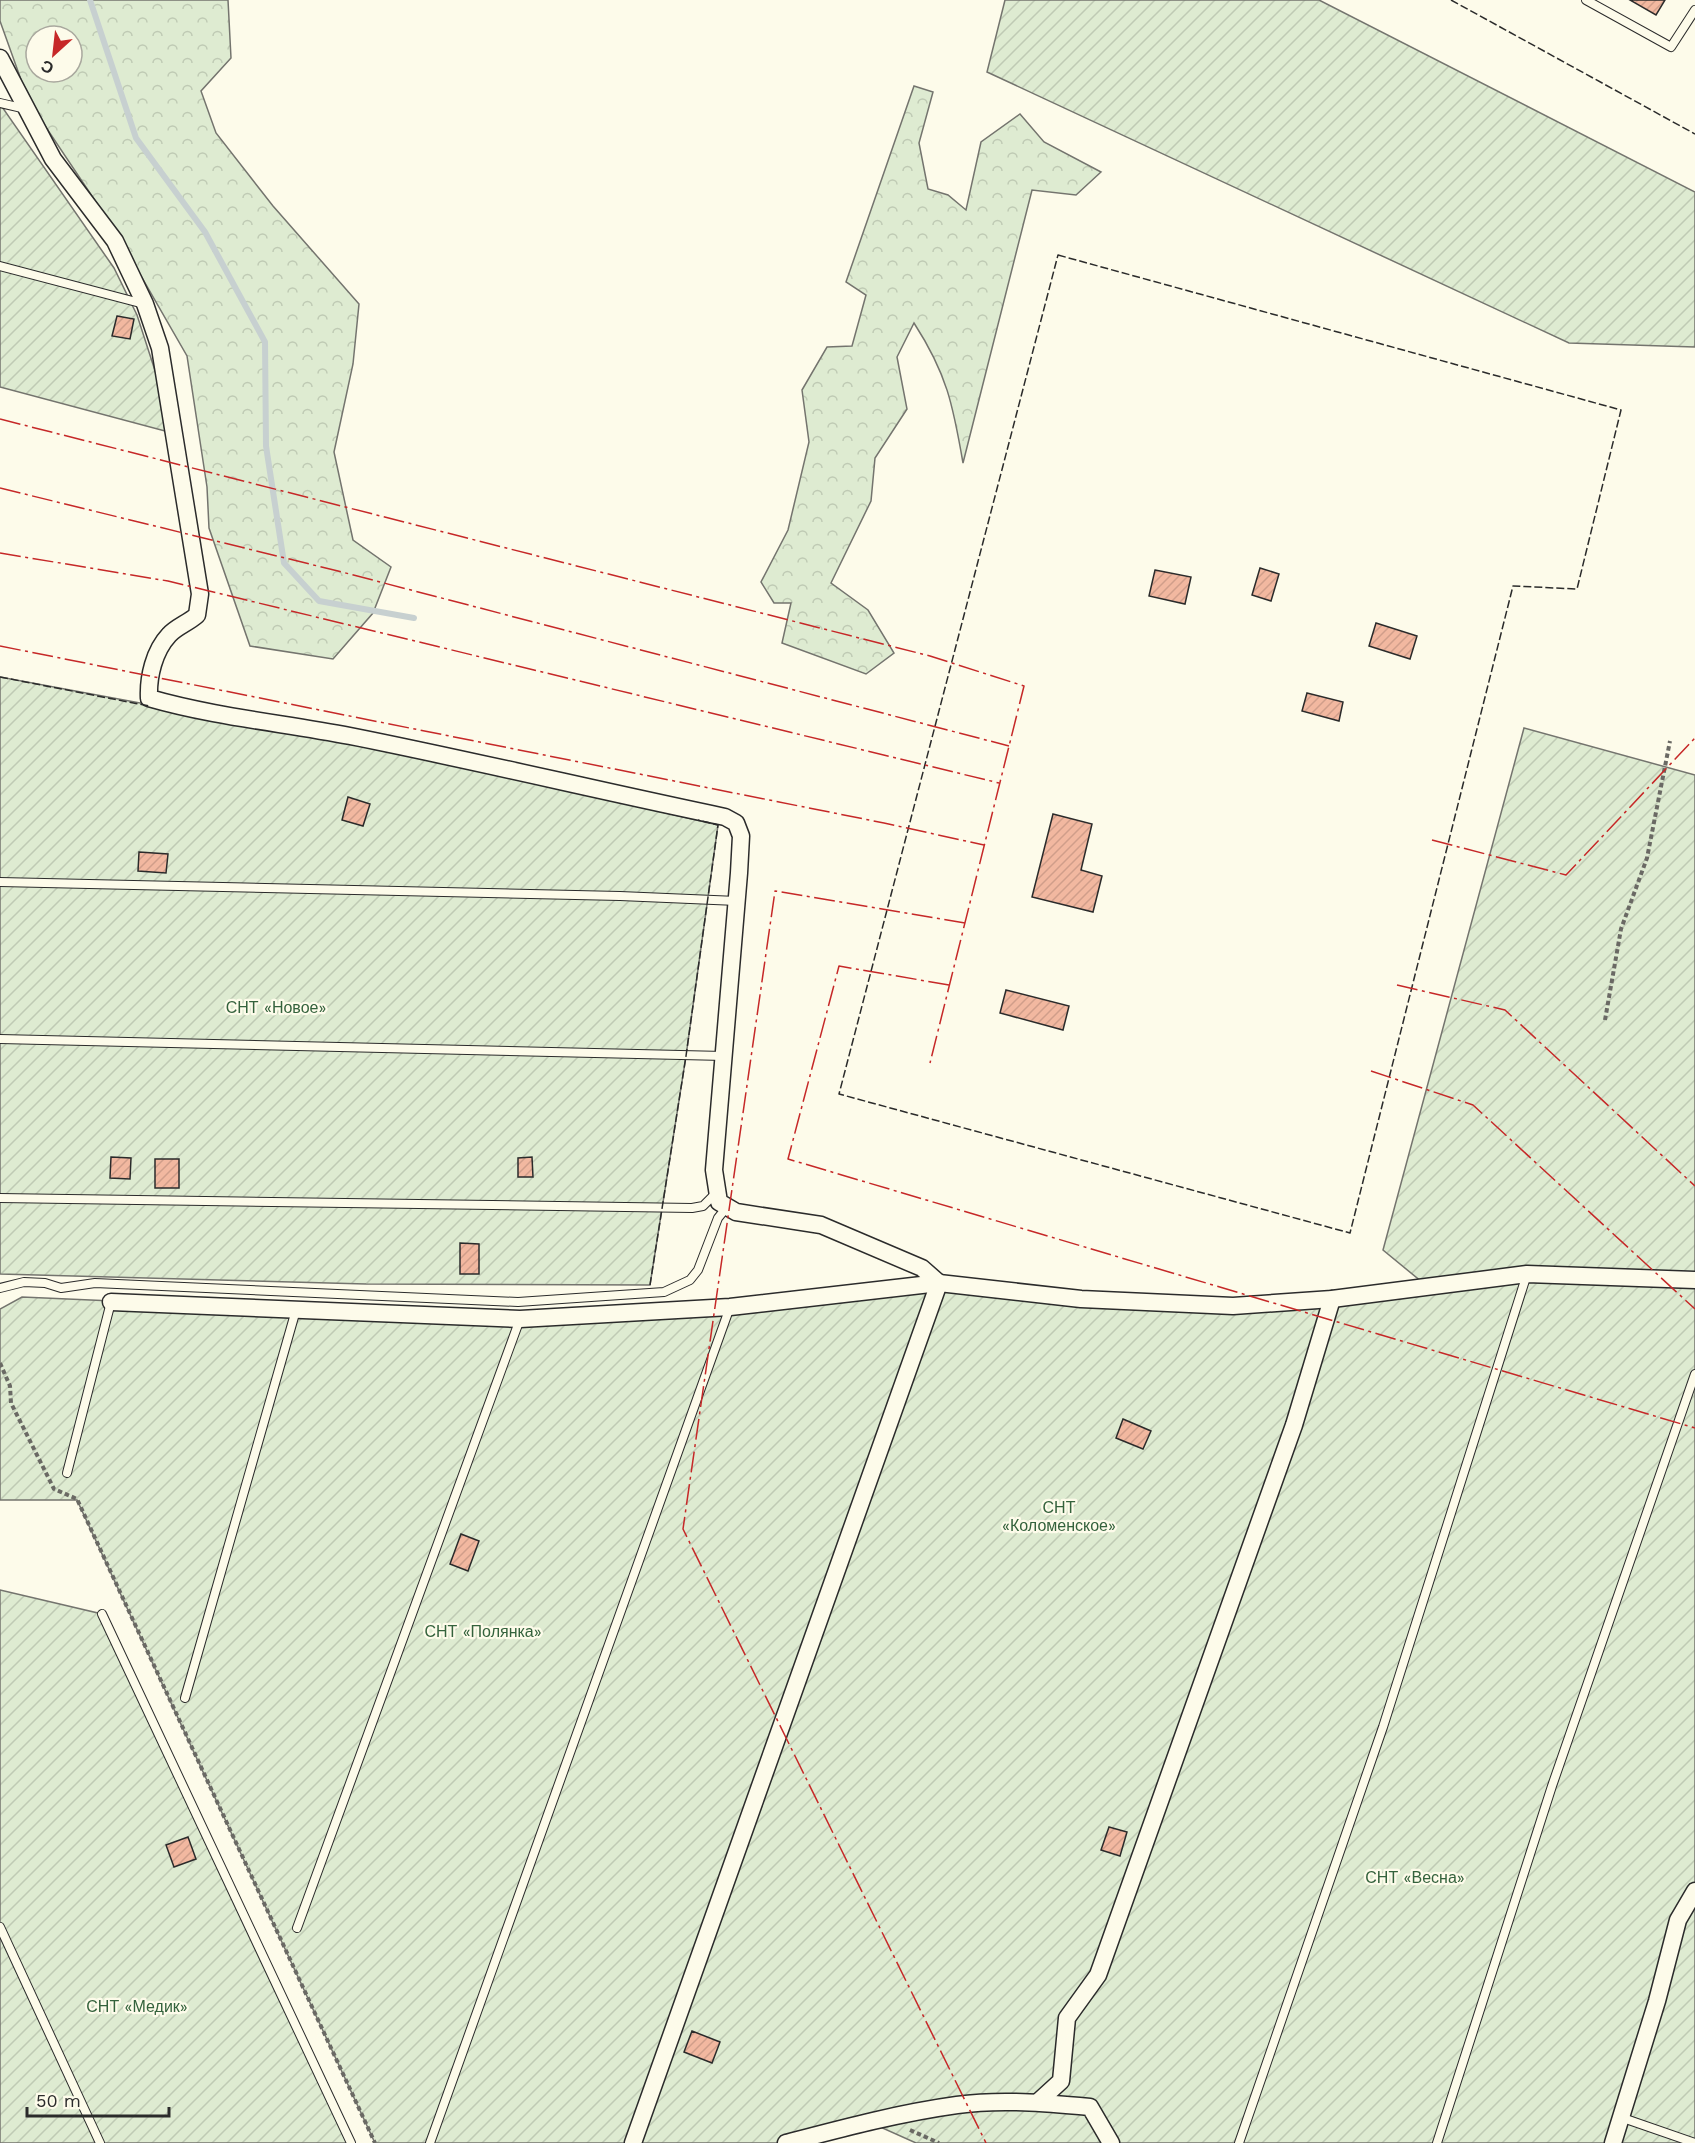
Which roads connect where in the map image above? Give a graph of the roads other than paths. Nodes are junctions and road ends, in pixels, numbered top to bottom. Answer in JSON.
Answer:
{"nodes":[{"id":1,"x":1586,"y":0,"type":"edge"},
{"id":2,"x":1695,"y":10,"type":"edge"},
{"id":3,"x":0,"y":58,"type":"edge"},
{"id":4,"x":0,"y":103,"type":"edge"},
{"id":5,"x":26,"y":110,"type":"junction"},
{"id":6,"x":0,"y":266,"type":"edge"},
{"id":7,"x":145,"y":304,"type":"junction"},
{"id":8,"x":0,"y":882,"type":"edge"},
{"id":9,"x":737,"y":901,"type":"junction"},
{"id":10,"x":0,"y":1039,"type":"edge"},
{"id":11,"x":725,"y":1056,"type":"junction"},
{"id":12,"x":716,"y":1192,"type":"junction"},
{"id":13,"x":0,"y":1198,"type":"edge"},
{"id":14,"x":727,"y":1207,"type":"junction"},
{"id":15,"x":1527,"y":1274,"type":"junction"},
{"id":16,"x":1695,"y":1280,"type":"edge"},
{"id":17,"x":939,"y":1283,"type":"junction"},
{"id":18,"x":0,"y":1288,"type":"edge"},
{"id":19,"x":1332,"y":1299,"type":"junction"},
{"id":20,"x":111,"y":1302,"type":"joint"},
{"id":21,"x":729,"y":1307,"type":"junction"},
{"id":22,"x":296,"y":1310,"type":"junction"},
{"id":23,"x":520,"y":1319,"type":"junction"},
{"id":24,"x":1695,"y":1374,"type":"edge"},
{"id":25,"x":67,"y":1473,"type":"dead end"},
{"id":26,"x":102,"y":1614,"type":"dead end"},
{"id":27,"x":185,"y":1698,"type":"dead end"},
{"id":28,"x":1695,"y":1891,"type":"edge"},
{"id":29,"x":0,"y":1927,"type":"edge"},
{"id":30,"x":297,"y":1928,"type":"dead end"},
{"id":31,"x":1038,"y":2102,"type":"junction"},
{"id":32,"x":1620,"y":2117,"type":"junction"},
{"id":33,"x":100,"y":2143,"type":"edge"},
{"id":34,"x":351,"y":2143,"type":"edge"},
{"id":35,"x":429,"y":2143,"type":"edge"},
{"id":36,"x":633,"y":2143,"type":"edge"},
{"id":37,"x":786,"y":2143,"type":"edge"},
{"id":38,"x":1111,"y":2143,"type":"edge"},
{"id":39,"x":1239,"y":2143,"type":"edge"},
{"id":40,"x":1437,"y":2143,"type":"edge"},
{"id":41,"x":1612,"y":2143,"type":"edge"},
{"id":42,"x":1695,"y":2143,"type":"edge"}],
"edges":[{"from":1,"to":2,"type":"lane"},
{"from":3,"to":5,"type":"street"},
{"from":4,"to":5,"type":"lane"},
{"from":5,"to":7,"type":"street"},
{"from":6,"to":7,"type":"lane"},
{"from":7,"to":9,"type":"street"},
{"from":8,"to":9,"type":"lane"},
{"from":9,"to":11,"type":"street"},
{"from":10,"to":11,"type":"lane"},
{"from":11,"to":12,"type":"street"},
{"from":12,"to":13,"type":"lane"},
{"from":12,"to":14,"type":"street"},
{"from":14,"to":17,"type":"street"},
{"from":14,"to":18,"type":"lane"},
{"from":15,"to":16,"type":"street"},
{"from":15,"to":19,"type":"street"},
{"from":15,"to":39,"type":"lane"},
{"from":17,"to":19,"type":"street"},
{"from":17,"to":21,"type":"street"},
{"from":17,"to":36,"type":"street"},
{"from":19,"to":31,"type":"street"},
{"from":20,"to":22,"type":"street"},
{"from":20,"to":25,"type":"lane"},
{"from":21,"to":23,"type":"street"},
{"from":21,"to":35,"type":"lane"},
{"from":22,"to":23,"type":"street"},
{"from":22,"to":27,"type":"lane"},
{"from":23,"to":30,"type":"lane"},
{"from":24,"to":40,"type":"lane"},
{"from":26,"to":34,"type":"lane"},
{"from":28,"to":32,"type":"street"},
{"from":29,"to":33,"type":"lane"},
{"from":31,"to":37,"type":"street"},
{"from":31,"to":38,"type":"street"},
{"from":32,"to":41,"type":"street"},
{"from":32,"to":42,"type":"lane"}]}
